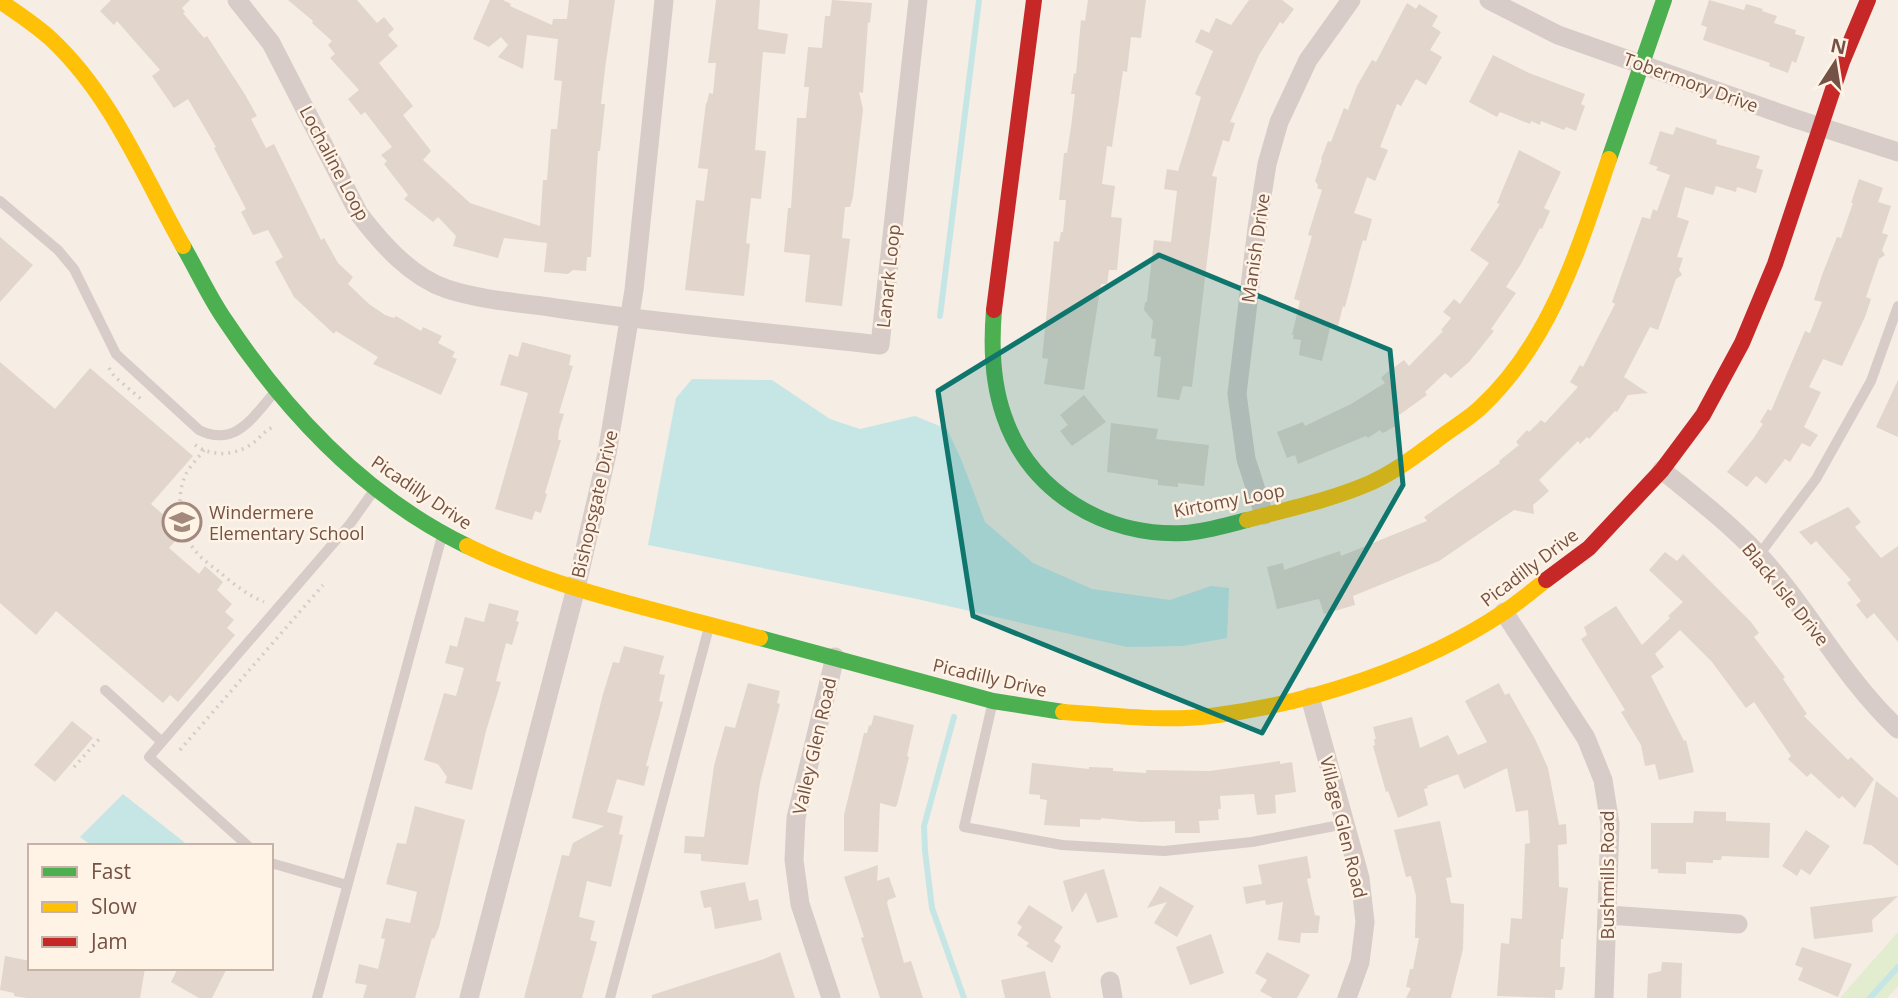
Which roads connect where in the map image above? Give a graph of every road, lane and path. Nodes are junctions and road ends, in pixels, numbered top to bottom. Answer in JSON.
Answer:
{"nodes":[{"id":1,"x":237,"y":0,"type":"edge"},
{"id":2,"x":664,"y":0,"type":"edge"},
{"id":3,"x":918,"y":0,"type":"edge"},
{"id":4,"x":1034,"y":0,"type":"edge"},
{"id":5,"x":1352,"y":0,"type":"edge"},
{"id":6,"x":1489,"y":0,"type":"edge"},
{"id":7,"x":1664,"y":0,"type":"edge"},
{"id":8,"x":1868,"y":0,"type":"edge"},
{"id":9,"x":0,"y":2,"type":"edge"},
{"id":10,"x":1640,"y":64,"type":"junction"},
{"id":11,"x":1819,"y":127,"type":"junction"},
{"id":12,"x":1898,"y":152,"type":"edge"},
{"id":13,"x":0,"y":201,"type":"edge"},
{"id":14,"x":1898,"y":306,"type":"edge"},
{"id":15,"x":631,"y":317,"type":"junction"},
{"id":16,"x":275,"y":391,"type":"junction"},
{"id":17,"x":205,"y":450,"type":"dead end"},
{"id":18,"x":1662,"y":470,"type":"junction"},
{"id":19,"x":376,"y":489,"type":"junction"},
{"id":20,"x":1264,"y":515,"type":"junction"},
{"id":21,"x":442,"y":534,"type":"junction"},
{"id":22,"x":1759,"y":555,"type":"junction"},
{"id":23,"x":323,"y":585,"type":"dead end"},
{"id":24,"x":576,"y":588,"type":"junction"},
{"id":25,"x":265,"y":602,"type":"dead end"},
{"id":26,"x":1504,"y":612,"type":"junction"},
{"id":27,"x":710,"y":623,"type":"junction"},
{"id":28,"x":835,"y":657,"type":"junction"},
{"id":29,"x":105,"y":690,"type":"dead end"},
{"id":30,"x":1310,"y":697,"type":"junction"},
{"id":31,"x":993,"y":701,"type":"junction"},
{"id":32,"x":1898,"y":729,"type":"edge"},
{"id":33,"x":102,"y":736,"type":"dead end"},
{"id":34,"x":162,"y":742,"type":"junction"},
{"id":35,"x":180,"y":750,"type":"dead end"},
{"id":36,"x":74,"y":767,"type":"dead end"},
{"id":37,"x":1345,"y":824,"type":"junction"},
{"id":38,"x":246,"y":844,"type":"edge"},
{"id":39,"x":273,"y":864,"type":"edge"},
{"id":40,"x":347,"y":885,"type":"junction"},
{"id":41,"x":1608,"y":915,"type":"junction"},
{"id":42,"x":1738,"y":924,"type":"dead end"},
{"id":43,"x":317,"y":998,"type":"edge"},
{"id":44,"x":469,"y":998,"type":"edge"},
{"id":45,"x":610,"y":998,"type":"edge"},
{"id":46,"x":831,"y":998,"type":"edge"},
{"id":47,"x":1347,"y":998,"type":"edge"},
{"id":48,"x":1604,"y":998,"type":"edge"}],
"edges":[{"from":1,"to":15,"type":"street","name":"Lochaline Loop"},
{"from":2,"to":15,"type":"street","name":"Bishopsgate Drive"},
{"from":3,"to":15,"type":"street","name":"Lanark Loop"},
{"from":4,"to":20,"type":"street","name":"Kirtomy Loop"},
{"from":5,"to":20,"type":"street","name":"Manish Drive"},
{"from":6,"to":10,"type":"street","name":"Tobermory Drive"},
{"from":7,"to":10,"type":"street","name":"Kirtomy Loop"},
{"from":8,"to":11,"type":"street","name":"Picadilly Drive"},
{"from":9,"to":16,"type":"street","name":"Picadilly Drive"},
{"from":10,"to":11,"type":"street","name":"Tobermory Drive"},
{"from":10,"to":20,"type":"street","name":"Kirtomy Loop"},
{"from":11,"to":12,"type":"street","name":"Tobermory Drive"},
{"from":11,"to":18,"type":"street","name":"Picadilly Drive"},
{"from":13,"to":16,"type":"lane"},
{"from":14,"to":22,"type":"lane"},
{"from":15,"to":24,"type":"street","name":"Bishopsgate Drive"},
{"from":16,"to":19,"type":"street","name":"Picadilly Drive"},
{"from":17,"to":25,"type":"path"},
{"from":18,"to":22,"type":"street","name":"Black Isle Drive"},
{"from":18,"to":26,"type":"street","name":"Picadilly Drive"},
{"from":19,"to":21,"type":"street","name":"Picadilly Drive"},
{"from":19,"to":34,"type":"lane"},
{"from":21,"to":24,"type":"street","name":"Picadilly Drive"},
{"from":21,"to":40,"type":"lane"},
{"from":22,"to":32,"type":"street","name":"Black Isle Drive"},
{"from":23,"to":35,"type":"path"},
{"from":24,"to":27,"type":"street","name":"Picadilly Drive"},
{"from":24,"to":44,"type":"street","name":"Bishopsgate Drive"},
{"from":26,"to":30,"type":"street","name":"Picadilly Drive"},
{"from":26,"to":41,"type":"street","name":"Bushmills Road"},
{"from":27,"to":28,"type":"street","name":"Picadilly Drive"},
{"from":27,"to":45,"type":"lane"},
{"from":28,"to":31,"type":"street","name":"Picadilly Drive"},
{"from":28,"to":46,"type":"street","name":"Valley Glen Road"},
{"from":29,"to":34,"type":"lane"},
{"from":30,"to":31,"type":"street","name":"Picadilly Drive"},
{"from":30,"to":37,"type":"street","name":"Village Glen Road"},
{"from":31,"to":37,"type":"lane"},
{"from":33,"to":36,"type":"path"},
{"from":34,"to":38,"type":"lane"},
{"from":37,"to":47,"type":"street","name":"Village Glen Road"},
{"from":39,"to":40,"type":"lane"},
{"from":40,"to":43,"type":"lane"},
{"from":41,"to":42,"type":"street"},
{"from":41,"to":48,"type":"street","name":"Bushmills Road"}]}
